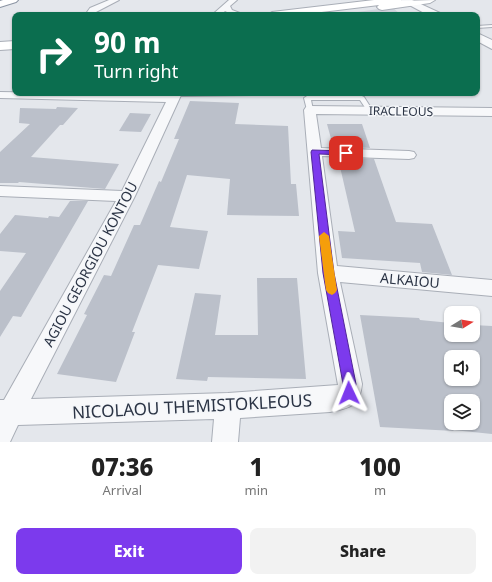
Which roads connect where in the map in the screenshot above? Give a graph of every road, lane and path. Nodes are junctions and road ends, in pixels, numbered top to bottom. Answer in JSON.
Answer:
{"nodes":[{"id":1,"x":13,"y":0,"type":"edge"},
{"id":2,"x":115,"y":0,"type":"edge"},
{"id":3,"x":233,"y":0,"type":"edge"},
{"id":4,"x":397,"y":0,"type":"edge"},
{"id":5,"x":430,"y":0,"type":"edge"},
{"id":6,"x":408,"y":2,"type":"edge"},
{"id":7,"x":0,"y":4,"type":"edge"},
{"id":8,"x":227,"y":7,"type":"junction"},
{"id":9,"x":91,"y":12,"type":"edge"},
{"id":10,"x":220,"y":12,"type":"edge"},
{"id":11,"x":232,"y":12,"type":"edge"},
{"id":12,"x":297,"y":12,"type":"edge"},
{"id":13,"x":336,"y":12,"type":"edge"},
{"id":14,"x":430,"y":12,"type":"edge"},
{"id":15,"x":492,"y":26,"type":"edge"},
{"id":16,"x":480,"y":27,"type":"edge"},
{"id":17,"x":12,"y":38,"type":"edge"},
{"id":18,"x":480,"y":38,"type":"edge"},
{"id":19,"x":0,"y":39,"type":"edge"},
{"id":20,"x":12,"y":45,"type":"edge"},
{"id":21,"x":492,"y":45,"type":"edge"},
{"id":22,"x":0,"y":46,"type":"edge"},
{"id":23,"x":0,"y":95,"type":"edge"},
{"id":24,"x":12,"y":95,"type":"edge"},
{"id":25,"x":175,"y":96,"type":"edge"},
{"id":26,"x":310,"y":110,"type":"joint"},
{"id":27,"x":492,"y":112,"type":"edge"},
{"id":28,"x":315,"y":152,"type":"junction"},
{"id":29,"x":409,"y":155,"type":"dead end"},
{"id":30,"x":0,"y":191,"type":"edge"},
{"id":31,"x":127,"y":196,"type":"junction"},
{"id":32,"x":328,"y":273,"type":"junction"},
{"id":33,"x":492,"y":288,"type":"edge"},
{"id":34,"x":228,"y":406,"type":"junction"},
{"id":35,"x":4,"y":420,"type":"edge"},
{"id":36,"x":225,"y":442,"type":"edge"}],
"edges":[{"from":1,"to":7,"type":"main road"},
{"from":2,"to":9,"type":"street"},
{"from":3,"to":8,"type":"street"},
{"from":4,"to":12,"type":"main road"},
{"from":5,"to":6,"type":"main road"},
{"from":6,"to":13,"type":"main road"},
{"from":6,"to":14,"type":"street"},
{"from":8,"to":10,"type":"street"},
{"from":8,"to":11,"type":"street"},
{"from":15,"to":16,"type":"lane"},
{"from":17,"to":19,"type":"main road"},
{"from":18,"to":21,"type":"street"},
{"from":20,"to":22,"type":"main road"},
{"from":23,"to":24,"type":"street"},
{"from":25,"to":31,"type":"street","name":"AGIOU GEORGIOU KONTOU"},
{"from":26,"to":27,"type":"street","name":"IRACLEOUS"},
{"from":26,"to":28,"type":"street","name":"NICOLAOU THEMISTOKLEOUS"},
{"from":28,"to":29,"type":"street"},
{"from":28,"to":32,"type":"street","name":"NICOLAOU THEMISTOKLEOUS"},
{"from":30,"to":31,"type":"street"},
{"from":31,"to":35,"type":"street","name":"AGIOU GEORGIOU KONTOU"},
{"from":32,"to":33,"type":"street","name":"ALKAIOU"},
{"from":32,"to":34,"type":"street","name":"NICOLAOU THEMISTOKLEOUS"},
{"from":34,"to":35,"type":"street","name":"NICOLAOU THEMISTOKLEOUS"},
{"from":34,"to":36,"type":"street"}]}
